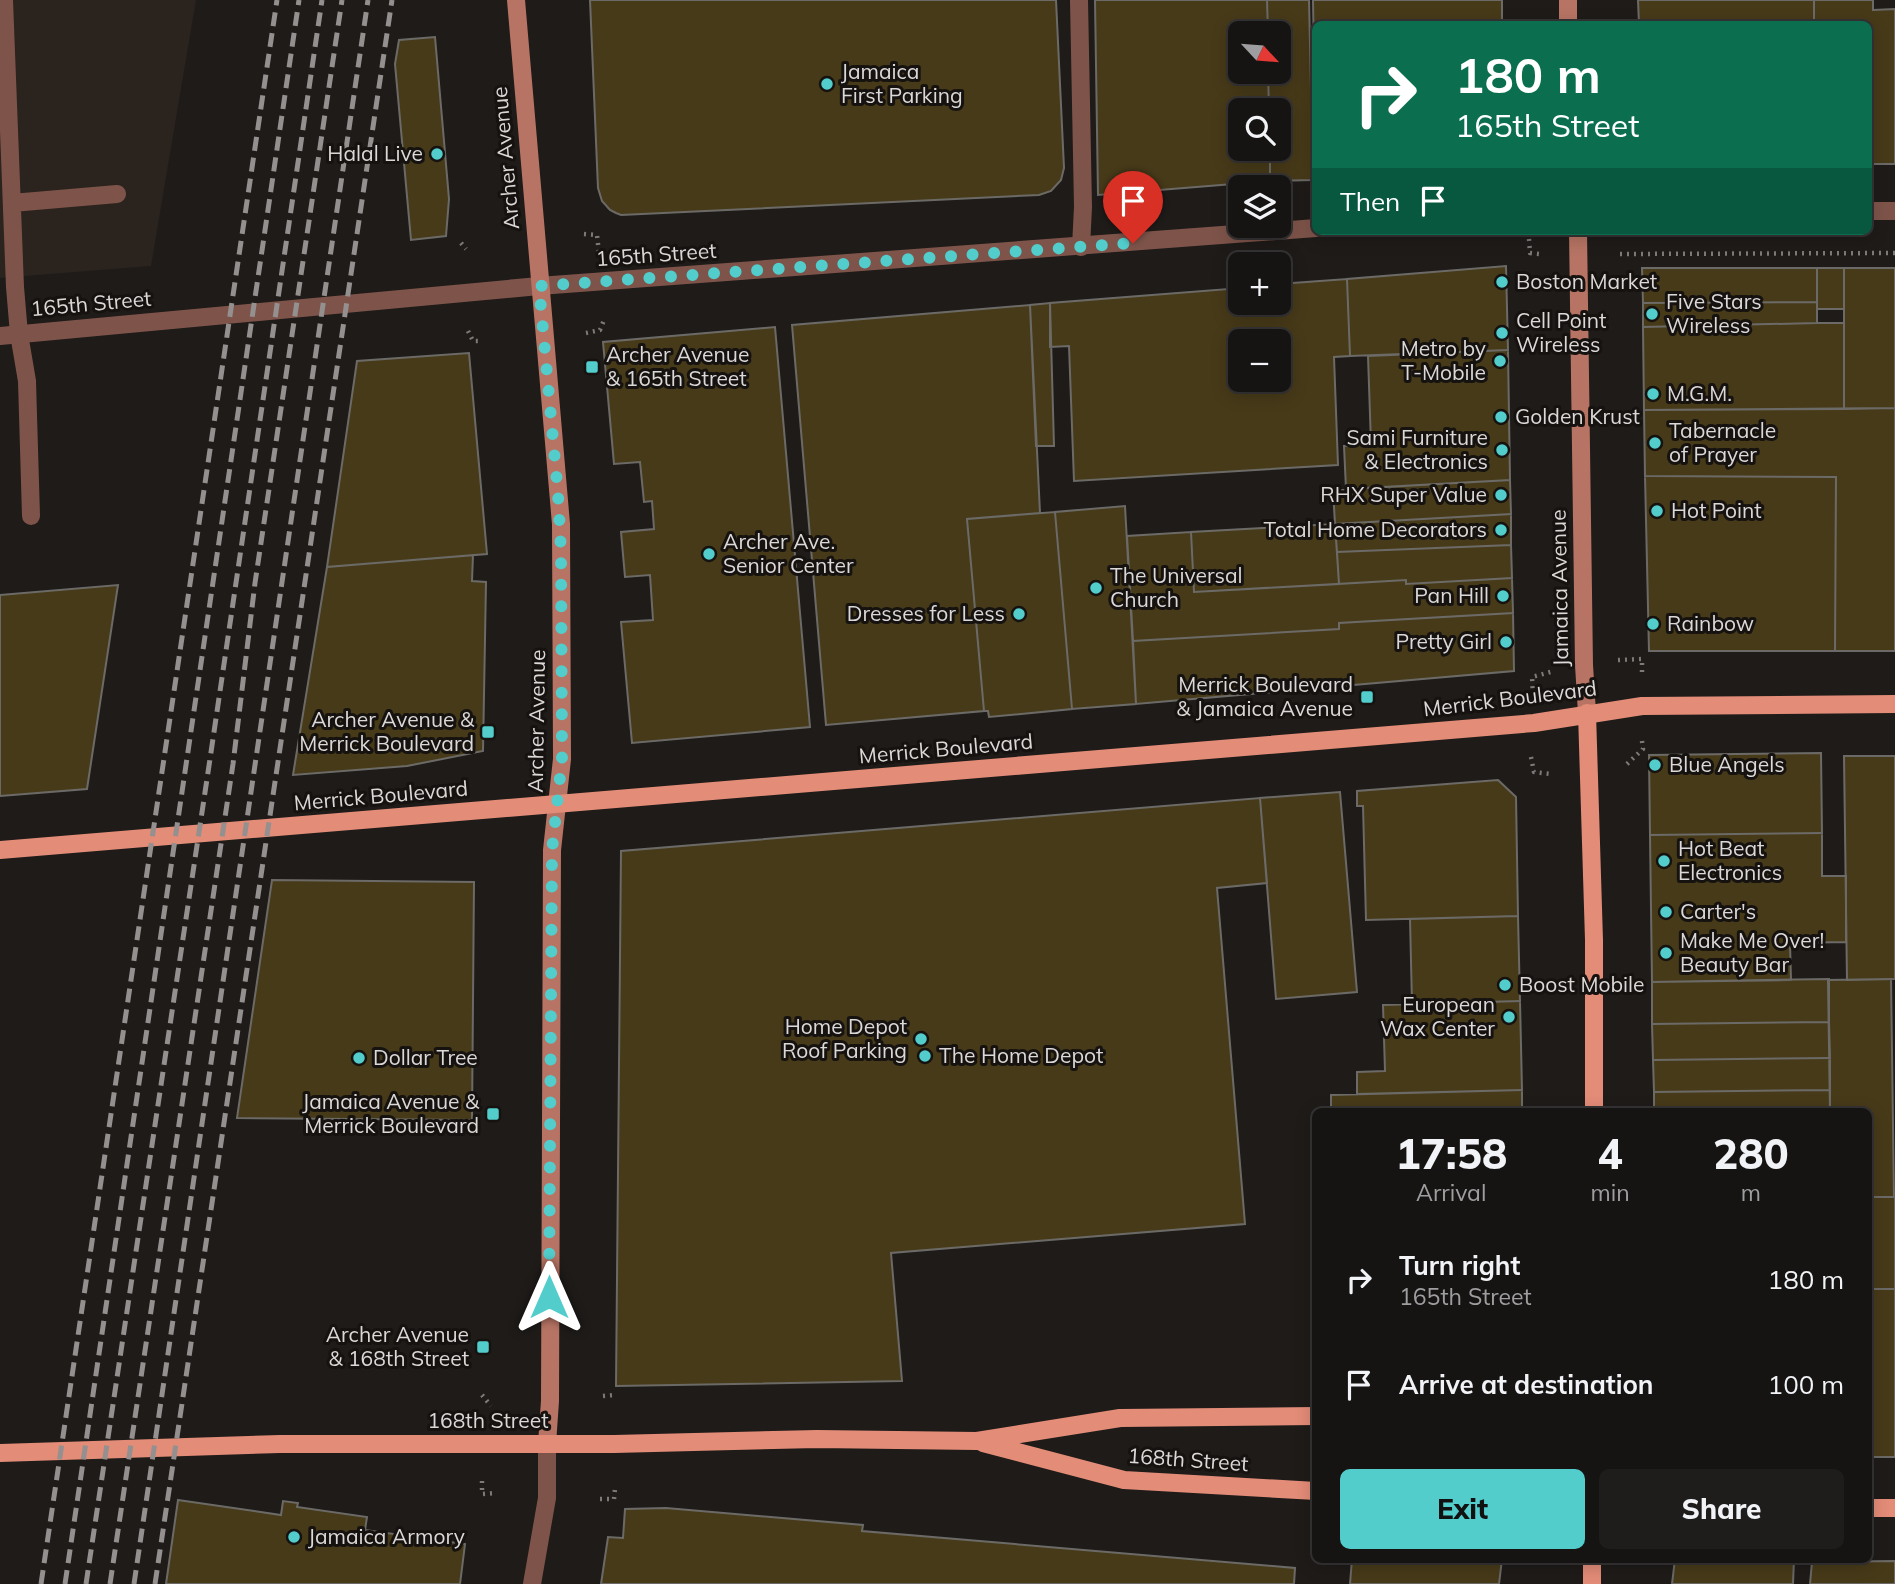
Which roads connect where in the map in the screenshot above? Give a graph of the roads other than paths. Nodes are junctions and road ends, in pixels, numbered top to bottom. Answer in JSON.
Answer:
{"nodes":[{"id":1,"x":4,"y":0,"type":"edge"},
{"id":2,"x":516,"y":0,"type":"edge"},
{"id":3,"x":1079,"y":0,"type":"edge"},
{"id":4,"x":1568,"y":0,"type":"edge"},
{"id":5,"x":1568,"y":21,"type":"edge"},
{"id":6,"x":117,"y":194,"type":"dead end"},
{"id":7,"x":12,"y":203,"type":"junction"},
{"id":8,"x":1872,"y":211,"type":"edge"},
{"id":9,"x":1895,"y":211,"type":"edge"},
{"id":10,"x":1312,"y":228,"type":"edge"},
{"id":11,"x":1578,"y":235,"type":"edge"},
{"id":12,"x":1081,"y":247,"type":"junction"},
{"id":13,"x":539,"y":286,"type":"junction"},
{"id":14,"x":19,"y":334,"type":"junction"},
{"id":15,"x":0,"y":335,"type":"edge"},
{"id":16,"x":31,"y":516,"type":"dead end"},
{"id":17,"x":1895,"y":704,"type":"edge"},
{"id":18,"x":1587,"y":713,"type":"junction"},
{"id":19,"x":558,"y":804,"type":"junction"},
{"id":20,"x":0,"y":850,"type":"edge"},
{"id":21,"x":1594,"y":1108,"type":"edge"},
{"id":22,"x":1312,"y":1416,"type":"edge"},
{"id":23,"x":977,"y":1441,"type":"junction"},
{"id":24,"x":547,"y":1444,"type":"junction"},
{"id":25,"x":0,"y":1453,"type":"edge"},
{"id":26,"x":1312,"y":1491,"type":"edge"},
{"id":27,"x":1872,"y":1508,"type":"edge"},
{"id":28,"x":1895,"y":1508,"type":"edge"},
{"id":29,"x":1592,"y":1563,"type":"edge"},
{"id":30,"x":532,"y":1584,"type":"edge"},
{"id":31,"x":1592,"y":1584,"type":"edge"}],
"edges":[{"from":1,"to":7,"type":"street"},
{"from":2,"to":13,"type":"street","name":"Archer Avenue"},
{"from":3,"to":12,"type":"street"},
{"from":4,"to":5,"type":"street"},
{"from":6,"to":7,"type":"street"},
{"from":7,"to":14,"type":"street"},
{"from":8,"to":9,"type":"street"},
{"from":10,"to":12,"type":"street","name":"165th Street"},
{"from":11,"to":18,"type":"street","name":"Jamaica Avenue"},
{"from":12,"to":13,"type":"street","name":"165th Street"},
{"from":13,"to":14,"type":"street","name":"165th Street"},
{"from":13,"to":19,"type":"street","name":"Archer Avenue"},
{"from":14,"to":15,"type":"street","name":"165th Street"},
{"from":14,"to":16,"type":"street"},
{"from":17,"to":18,"type":"main road","name":"Merrick Boulevard"},
{"from":18,"to":19,"type":"main road","name":"Merrick Boulevard"},
{"from":18,"to":21,"type":"main road","name":"Jamaica Avenue"},
{"from":19,"to":20,"type":"main road","name":"Merrick Boulevard"},
{"from":19,"to":24,"type":"street","name":"Archer Avenue"},
{"from":22,"to":23,"type":"main road","name":"168th Street"},
{"from":23,"to":24,"type":"main road","name":"168th Street"},
{"from":23,"to":26,"type":"main road","name":"168th Street"},
{"from":24,"to":25,"type":"main road","name":"168th Street"},
{"from":24,"to":30,"type":"street"},
{"from":27,"to":28,"type":"main road"},
{"from":29,"to":31,"type":"main road"}]}
